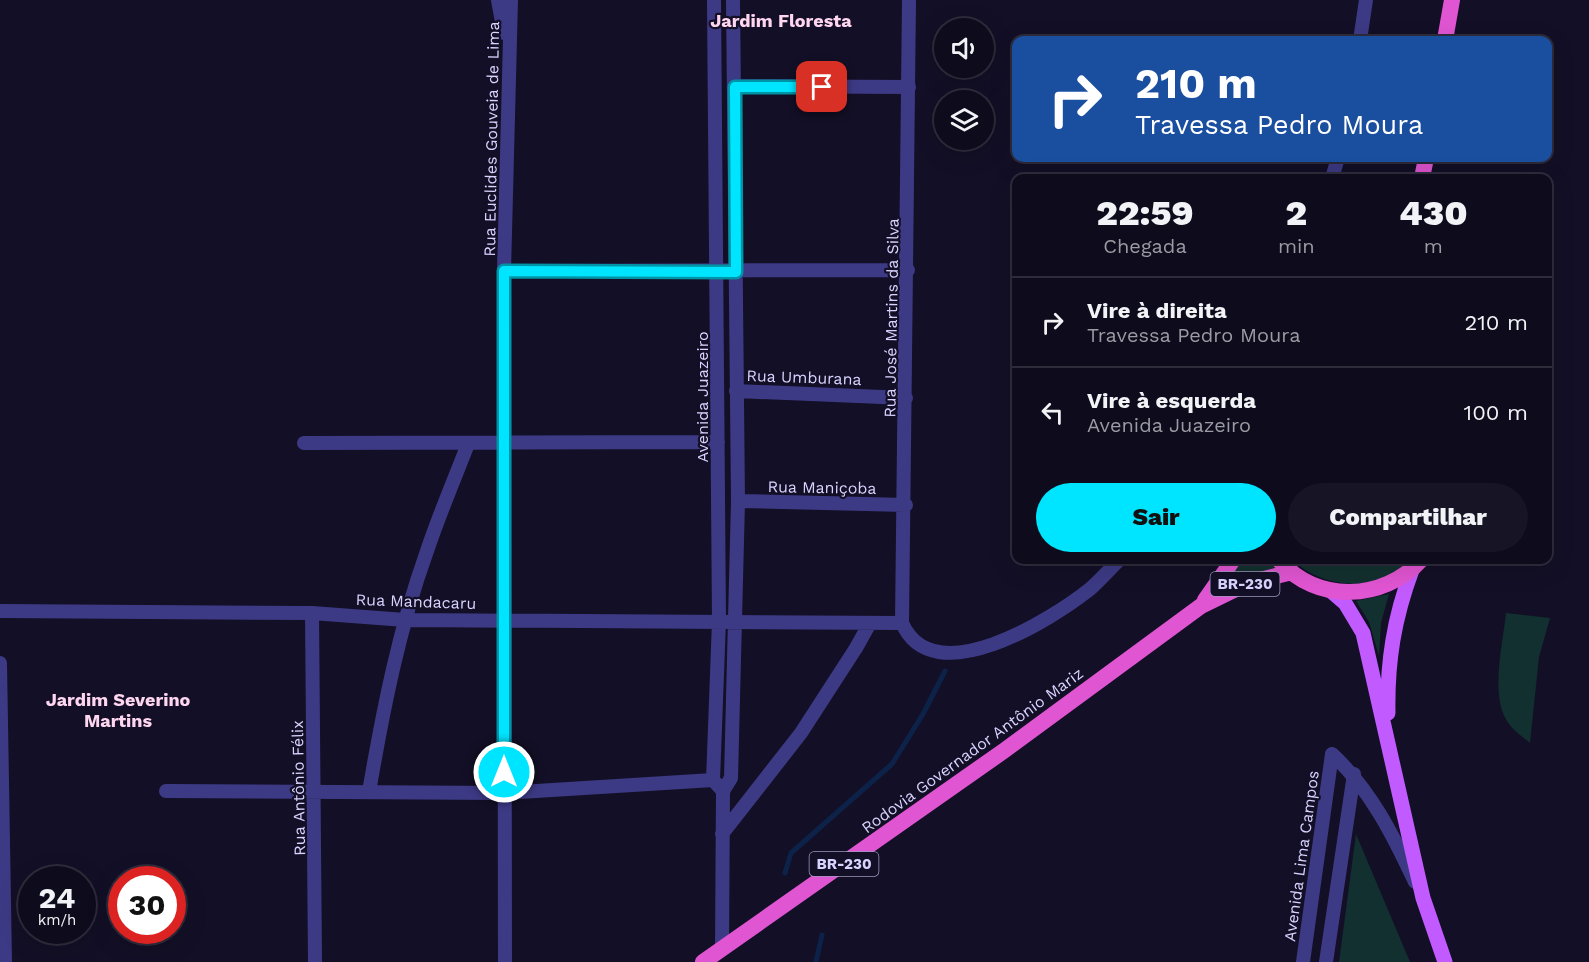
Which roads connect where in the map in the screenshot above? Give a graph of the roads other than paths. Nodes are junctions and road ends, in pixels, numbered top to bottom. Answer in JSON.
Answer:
{"nodes":[{"id":1,"x":498,"y":0,"type":"edge"},
{"id":2,"x":511,"y":0,"type":"edge"},
{"id":3,"x":714,"y":0,"type":"edge"},
{"id":4,"x":733,"y":0,"type":"edge"},
{"id":5,"x":909,"y":0,"type":"edge"},
{"id":6,"x":1366,"y":0,"type":"edge"},
{"id":7,"x":1452,"y":0,"type":"edge"},
{"id":8,"x":1361,"y":36,"type":"edge"},
{"id":9,"x":1446,"y":36,"type":"edge"},
{"id":10,"x":508,"y":63,"type":"junction"},
{"id":11,"x":735,"y":87,"type":"junction"},
{"id":12,"x":909,"y":87,"type":"junction"},
{"id":13,"x":908,"y":270,"type":"junction"},
{"id":14,"x":504,"y":271,"type":"junction"},
{"id":15,"x":718,"y":272,"type":"junction"},
{"id":16,"x":736,"y":272,"type":"junction"},
{"id":17,"x":736,"y":391,"type":"junction"},
{"id":18,"x":906,"y":398,"type":"junction"},
{"id":19,"x":504,"y":442,"type":"junction"},
{"id":20,"x":718,"y":442,"type":"junction"},
{"id":21,"x":304,"y":443,"type":"dead end"},
{"id":22,"x":468,"y":444,"type":"junction"},
{"id":23,"x":738,"y":501,"type":"junction"},
{"id":24,"x":906,"y":505,"type":"junction"},
{"id":25,"x":1115,"y":564,"type":"edge"},
{"id":26,"x":1230,"y":564,"type":"edge"},
{"id":27,"x":1284,"y":564,"type":"edge"},
{"id":28,"x":1417,"y":565,"type":"edge"},
{"id":29,"x":1292,"y":572,"type":"junction"},
{"id":30,"x":1330,"y":590,"type":"junction"},
{"id":31,"x":1201,"y":606,"type":"junction"},
{"id":32,"x":0,"y":611,"type":"edge"},
{"id":33,"x":312,"y":613,"type":"junction"},
{"id":34,"x":405,"y":620,"type":"junction"},
{"id":35,"x":504,"y":620,"type":"junction"},
{"id":36,"x":719,"y":621,"type":"junction"},
{"id":37,"x":737,"y":621,"type":"junction"},
{"id":38,"x":870,"y":623,"type":"junction"},
{"id":39,"x":905,"y":629,"type":"junction"},
{"id":40,"x":0,"y":663,"type":"edge"},
{"id":41,"x":1389,"y":743,"type":"junction"},
{"id":42,"x":1354,"y":774,"type":"junction"},
{"id":43,"x":718,"y":785,"type":"junction"},
{"id":44,"x":2,"y":787,"type":"edge"},
{"id":45,"x":315,"y":790,"type":"junction"},
{"id":46,"x":166,"y":791,"type":"dead end"},
{"id":47,"x":369,"y":792,"type":"junction"},
{"id":48,"x":504,"y":794,"type":"junction"},
{"id":49,"x":722,"y":834,"type":"junction"},
{"id":50,"x":1423,"y":898,"type":"junction"},
{"id":51,"x":1308,"y":928,"type":"junction"},
{"id":52,"x":1331,"y":931,"type":"junction"},
{"id":53,"x":722,"y":949,"type":"junction"},
{"id":54,"x":5,"y":962,"type":"edge"},
{"id":55,"x":315,"y":962,"type":"edge"},
{"id":56,"x":505,"y":962,"type":"edge"},
{"id":57,"x":703,"y":962,"type":"edge"},
{"id":58,"x":1303,"y":962,"type":"edge"},
{"id":59,"x":1326,"y":962,"type":"edge"},
{"id":60,"x":1445,"y":962,"type":"edge"}],
"edges":[{"from":1,"to":10,"type":"street"},
{"from":2,"to":10,"type":"street","name":"Rua Euclides Gouveia de Lima"},
{"from":3,"to":15,"type":"street","name":"Avenida Juazeiro"},
{"from":4,"to":11,"type":"street","name":"Avenida Juazeiro"},
{"from":5,"to":12,"type":"street","name":"Rua José Martins da Silva"},
{"from":6,"to":8,"type":"street"},
{"from":7,"to":9,"type":"highway"},
{"from":10,"to":14,"type":"street","name":"Rua Euclides Gouveia de Lima"},
{"from":11,"to":12,"type":"street"},
{"from":11,"to":16,"type":"street","name":"Avenida Juazeiro"},
{"from":12,"to":13,"type":"street","name":"Rua José Martins da Silva"},
{"from":13,"to":16,"type":"street"},
{"from":13,"to":18,"type":"street","name":"Rua José Martins da Silva"},
{"from":14,"to":15,"type":"street"},
{"from":14,"to":19,"type":"street","name":"Rua Euclides Gouveia de Lima"},
{"from":15,"to":16,"type":"street"},
{"from":15,"to":20,"type":"street","name":"Avenida Juazeiro"},
{"from":16,"to":17,"type":"street","name":"Avenida Juazeiro"},
{"from":17,"to":18,"type":"street","name":"Rua Umburana"},
{"from":17,"to":23,"type":"street","name":"Avenida Juazeiro"},
{"from":18,"to":24,"type":"street","name":"Rua José Martins da Silva"},
{"from":19,"to":20,"type":"street"},
{"from":19,"to":22,"type":"street"},
{"from":19,"to":35,"type":"street","name":"Rua Euclides Gouveia de Lima"},
{"from":20,"to":36,"type":"street","name":"Avenida Juazeiro"},
{"from":21,"to":22,"type":"street"},
{"from":22,"to":34,"type":"street"},
{"from":23,"to":24,"type":"street","name":"Rua Maniçoba"},
{"from":23,"to":37,"type":"street","name":"Avenida Juazeiro"},
{"from":24,"to":39,"type":"street","name":"Rua José Martins da Silva"},
{"from":25,"to":39,"type":"street"},
{"from":26,"to":31,"type":"highway","name":"Rodovia Governador Antônio Mariz","number":"BR-230"},
{"from":27,"to":29,"type":"highway","number":"BR-230"},
{"from":28,"to":30,"type":"highway","number":"BR-230"},
{"from":28,"to":41,"type":"main road"},
{"from":29,"to":30,"type":"highway","number":"BR-230"},
{"from":29,"to":31,"type":"highway","name":"Rodovia Governador Antônio Mariz","number":"BR-230"},
{"from":30,"to":41,"type":"main road"},
{"from":31,"to":53,"type":"highway","name":"Rodovia Governador Antônio Mariz","number":"BR-230"},
{"from":32,"to":33,"type":"street","name":"Rua Mandacaru"},
{"from":33,"to":34,"type":"street","name":"Rua Mandacaru"},
{"from":33,"to":45,"type":"street","name":"Rua Antônio Félix"},
{"from":34,"to":35,"type":"street","name":"Rua Mandacaru"},
{"from":34,"to":47,"type":"street"},
{"from":35,"to":36,"type":"street","name":"Rua Mandacaru"},
{"from":35,"to":48,"type":"street","name":"Rua Euclides Gouveia de Lima"},
{"from":36,"to":37,"type":"street","name":"Rua Mandacaru"},
{"from":36,"to":43,"type":"street","name":"Avenida Juazeiro"},
{"from":37,"to":38,"type":"street","name":"Rua Mandacaru"},
{"from":37,"to":43,"type":"street","name":"Avenida Juazeiro"},
{"from":38,"to":39,"type":"street","name":"Rua Mandacaru"},
{"from":38,"to":49,"type":"street"},
{"from":40,"to":44,"type":"street"},
{"from":41,"to":50,"type":"main road"},
{"from":42,"to":50,"type":"street"},
{"from":42,"to":51,"type":"street","name":"Avenida Lima Campos"},
{"from":42,"to":52,"type":"street"},
{"from":43,"to":48,"type":"street"},
{"from":43,"to":49,"type":"street","name":"Avenida Juazeiro"},
{"from":44,"to":54,"type":"street"},
{"from":45,"to":46,"type":"street"},
{"from":45,"to":47,"type":"street"},
{"from":45,"to":55,"type":"street","name":"Rua Antônio Félix"},
{"from":47,"to":48,"type":"street"},
{"from":48,"to":56,"type":"street","name":"Rua Euclides Gouveia de Lima"},
{"from":49,"to":53,"type":"street","name":"Avenida Juazeiro"},
{"from":50,"to":60,"type":"main road"},
{"from":51,"to":52,"type":"street"},
{"from":51,"to":58,"type":"street","name":"Avenida Lima Campos"},
{"from":52,"to":59,"type":"street"},
{"from":53,"to":57,"type":"highway","name":"Rodovia Governador Antônio Mariz","number":"BR-230"}]}
